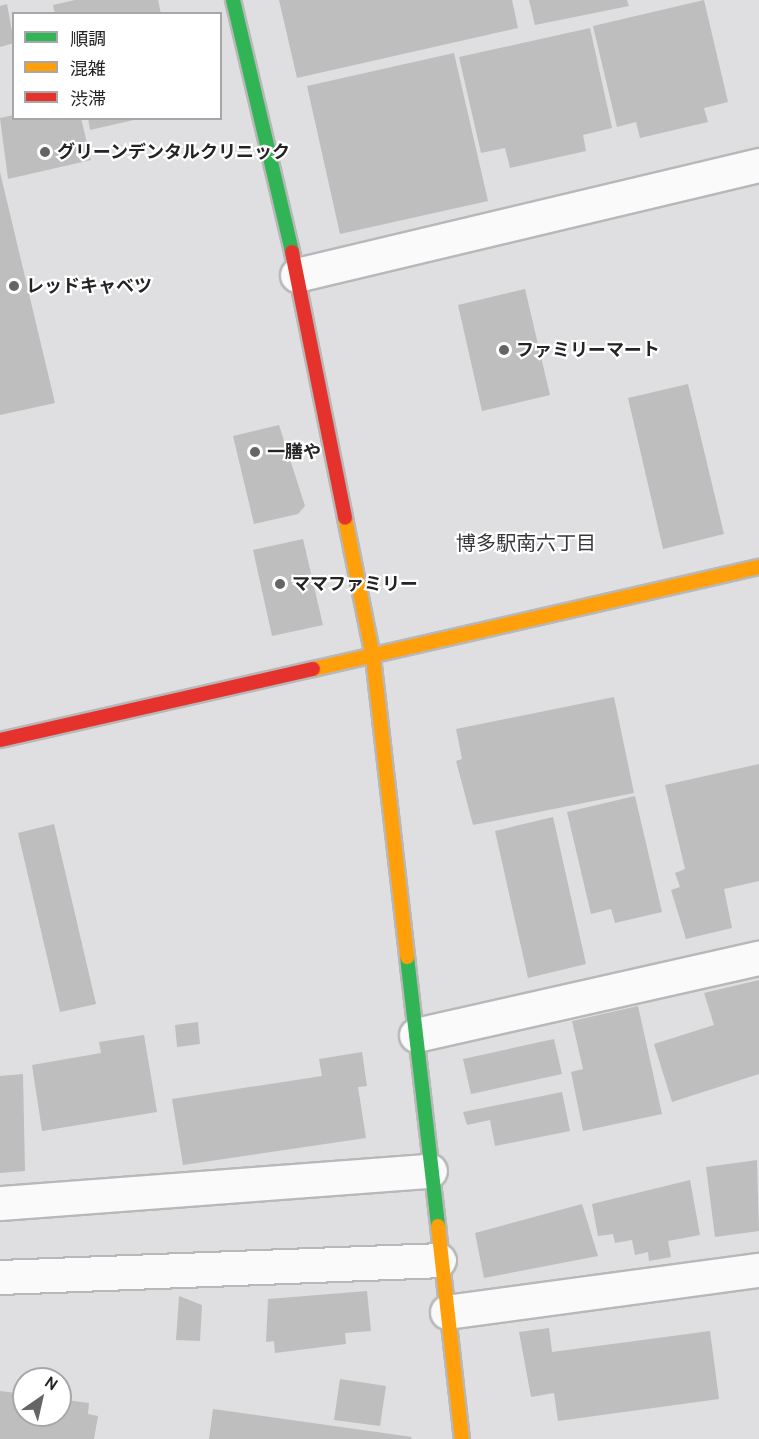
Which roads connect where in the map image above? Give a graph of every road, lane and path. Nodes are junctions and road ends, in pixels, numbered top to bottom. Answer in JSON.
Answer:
{"nodes":[{"id":1,"x":232,"y":0,"type":"edge"},
{"id":2,"x":759,"y":165,"type":"edge"},
{"id":3,"x":297,"y":276,"type":"junction"},
{"id":4,"x":759,"y":567,"type":"edge"},
{"id":5,"x":372,"y":657,"type":"junction"},
{"id":6,"x":0,"y":740,"type":"edge"},
{"id":7,"x":759,"y":958,"type":"edge"},
{"id":8,"x":416,"y":1035,"type":"junction"},
{"id":9,"x":430,"y":1171,"type":"junction"},
{"id":10,"x":0,"y":1203,"type":"edge"},
{"id":11,"x":439,"y":1260,"type":"junction"},
{"id":12,"x":759,"y":1270,"type":"edge"},
{"id":13,"x":0,"y":1277,"type":"edge"},
{"id":14,"x":447,"y":1312,"type":"junction"},
{"id":15,"x":462,"y":1439,"type":"edge"}],
"edges":[{"from":1,"to":3,"type":"street"},
{"from":2,"to":3,"type":"street"},
{"from":3,"to":5,"type":"street"},
{"from":4,"to":5,"type":"street"},
{"from":5,"to":6,"type":"street"},
{"from":5,"to":8,"type":"street"},
{"from":7,"to":8,"type":"street"},
{"from":8,"to":9,"type":"street"},
{"from":9,"to":10,"type":"street"},
{"from":9,"to":11,"type":"street"},
{"from":11,"to":13,"type":"street"},
{"from":11,"to":14,"type":"street"},
{"from":12,"to":14,"type":"street"},
{"from":14,"to":15,"type":"street"}]}
